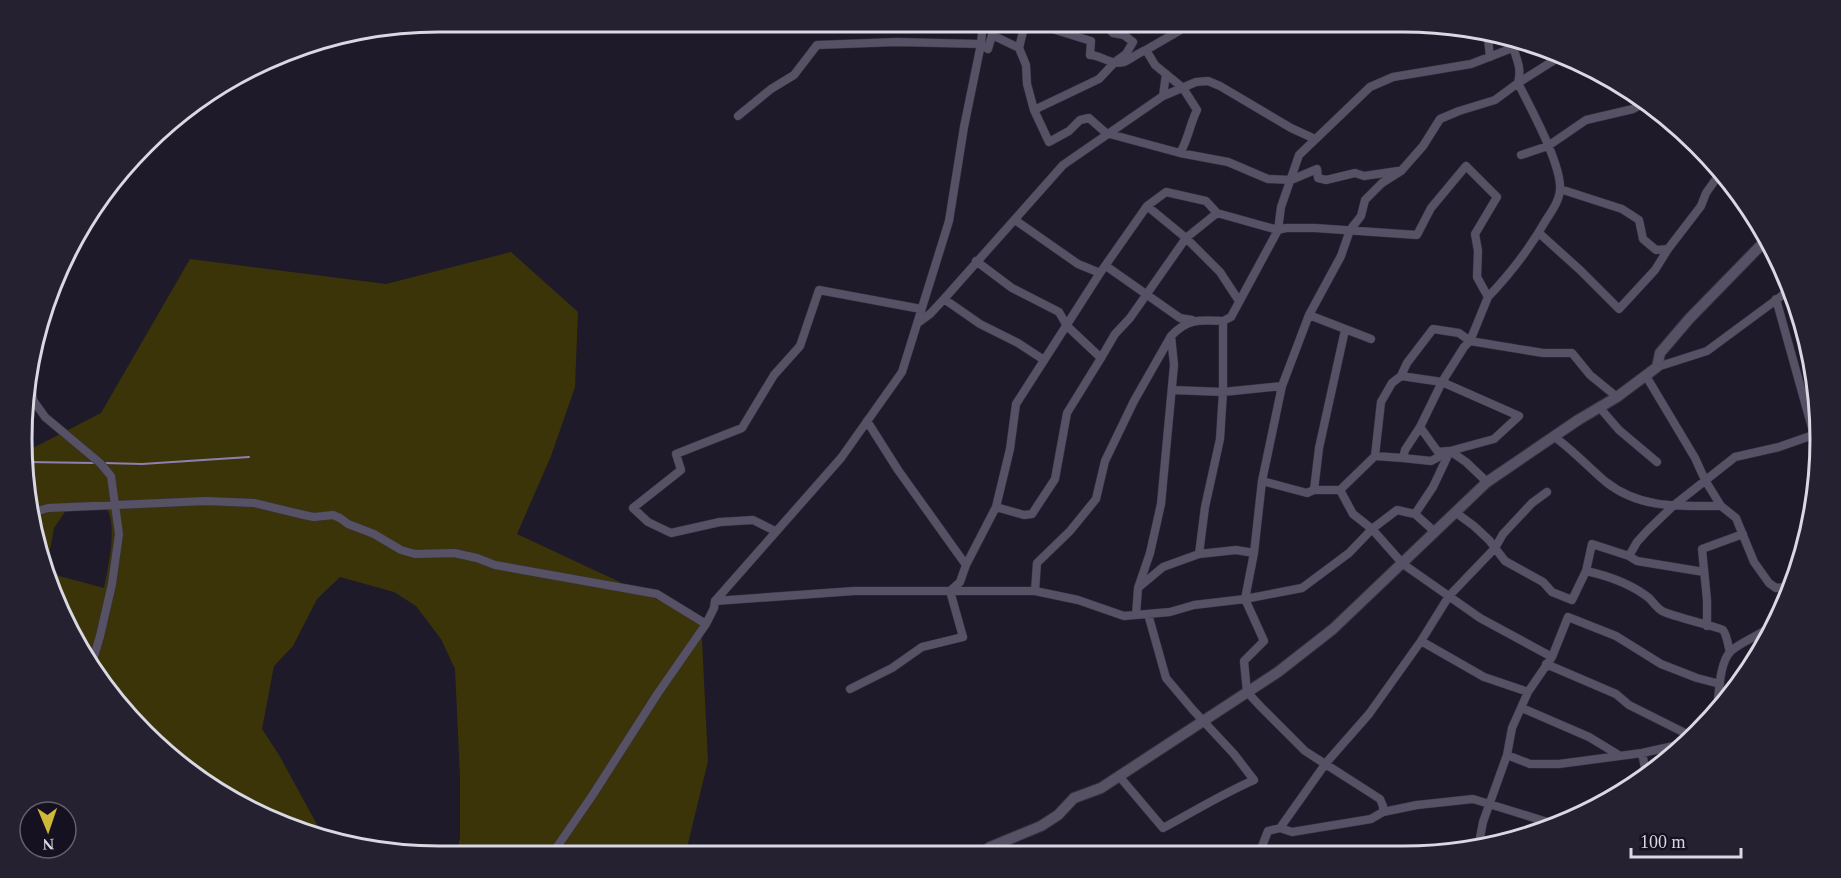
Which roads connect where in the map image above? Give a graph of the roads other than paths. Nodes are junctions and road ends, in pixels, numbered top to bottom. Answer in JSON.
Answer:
{"nodes":[{"id":1,"x":982,"y":32,"type":"edge"},
{"id":2,"x":1023,"y":32,"type":"edge"},
{"id":3,"x":1062,"y":32,"type":"edge"},
{"id":4,"x":1112,"y":32,"type":"edge"},
{"id":5,"x":1177,"y":32,"type":"edge"},
{"id":6,"x":1488,"y":41,"type":"edge"},
{"id":7,"x":981,"y":44,"type":"junction"},
{"id":8,"x":1513,"y":47,"type":"edge"},
{"id":9,"x":1019,"y":48,"type":"junction"},
{"id":10,"x":1517,"y":48,"type":"edge"},
{"id":11,"x":1146,"y":50,"type":"junction"},
{"id":12,"x":1513,"y":50,"type":"junction"},
{"id":13,"x":1490,"y":57,"type":"junction"},
{"id":14,"x":1553,"y":61,"type":"edge"},
{"id":15,"x":1115,"y":62,"type":"junction"},
{"id":16,"x":1166,"y":74,"type":"junction"},
{"id":17,"x":1518,"y":83,"type":"junction"},
{"id":18,"x":1183,"y":88,"type":"junction"},
{"id":19,"x":1163,"y":96,"type":"junction"},
{"id":20,"x":1637,"y":107,"type":"edge"},
{"id":21,"x":1034,"y":110,"type":"junction"},
{"id":22,"x":738,"y":116,"type":"dead end"},
{"id":23,"x":1106,"y":133,"type":"junction"},
{"id":24,"x":1315,"y":139,"type":"junction"},
{"id":25,"x":1548,"y":146,"type":"junction"},
{"id":26,"x":1180,"y":153,"type":"junction"},
{"id":27,"x":1521,"y":155,"type":"dead end"},
{"id":28,"x":1401,"y":171,"type":"junction"},
{"id":29,"x":1291,"y":180,"type":"junction"},
{"id":30,"x":1716,"y":180,"type":"edge"},
{"id":31,"x":1560,"y":189,"type":"junction"},
{"id":32,"x":1147,"y":206,"type":"junction"},
{"id":33,"x":1217,"y":213,"type":"junction"},
{"id":34,"x":1015,"y":220,"type":"junction"},
{"id":35,"x":1278,"y":230,"type":"junction"},
{"id":36,"x":1350,"y":230,"type":"junction"},
{"id":37,"x":1539,"y":233,"type":"junction"},
{"id":38,"x":1186,"y":238,"type":"junction"},
{"id":39,"x":1760,"y":246,"type":"edge"},
{"id":40,"x":1668,"y":249,"type":"junction"},
{"id":41,"x":976,"y":261,"type":"junction"},
{"id":42,"x":1106,"y":266,"type":"junction"},
{"id":43,"x":1100,"y":273,"type":"junction"},
{"id":44,"x":1144,"y":294,"type":"junction"},
{"id":45,"x":1783,"y":295,"type":"edge"},
{"id":46,"x":1488,"y":297,"type":"junction"},
{"id":47,"x":944,"y":299,"type":"junction"},
{"id":48,"x":1776,"y":299,"type":"junction"},
{"id":49,"x":1239,"y":301,"type":"junction"},
{"id":50,"x":921,"y":309,"type":"junction"},
{"id":51,"x":1310,"y":315,"type":"junction"},
{"id":52,"x":1197,"y":320,"type":"junction"},
{"id":53,"x":1223,"y":321,"type":"junction"},
{"id":54,"x":919,"y":322,"type":"junction"},
{"id":55,"x":1067,"y":326,"type":"junction"},
{"id":56,"x":1345,"y":330,"type":"junction"},
{"id":57,"x":1171,"y":336,"type":"junction"},
{"id":58,"x":1371,"y":339,"type":"dead end"},
{"id":59,"x":1470,"y":340,"type":"junction"},
{"id":60,"x":1101,"y":358,"type":"junction"},
{"id":61,"x":1044,"y":360,"type":"junction"},
{"id":62,"x":1657,"y":367,"type":"junction"},
{"id":63,"x":1401,"y":376,"type":"junction"},
{"id":64,"x":1646,"y":376,"type":"junction"},
{"id":65,"x":1442,"y":382,"type":"junction"},
{"id":66,"x":1282,"y":386,"type":"junction"},
{"id":67,"x":1172,"y":390,"type":"junction"},
{"id":68,"x":1223,"y":392,"type":"junction"},
{"id":69,"x":1617,"y":397,"type":"junction"},
{"id":70,"x":33,"y":400,"type":"edge"},
{"id":71,"x":1600,"y":408,"type":"junction"},
{"id":72,"x":1809,"y":409,"type":"edge"},
{"id":73,"x":867,"y":421,"type":"junction"},
{"id":74,"x":1420,"y":427,"type":"junction"},
{"id":75,"x":1553,"y":436,"type":"junction"},
{"id":76,"x":1810,"y":436,"type":"edge"},
{"id":77,"x":1450,"y":451,"type":"junction"},
{"id":78,"x":1375,"y":456,"type":"junction"},
{"id":79,"x":1403,"y":458,"type":"junction"},
{"id":80,"x":1657,"y":462,"type":"dead end"},
{"id":81,"x":1705,"y":480,"type":"junction"},
{"id":82,"x":1262,"y":481,"type":"junction"},
{"id":83,"x":1487,"y":482,"type":"junction"},
{"id":84,"x":1314,"y":490,"type":"junction"},
{"id":85,"x":1340,"y":490,"type":"junction"},
{"id":86,"x":1547,"y":492,"type":"dead end"},
{"id":87,"x":116,"y":505,"type":"junction"},
{"id":88,"x":1673,"y":506,"type":"junction"},
{"id":89,"x":1721,"y":506,"type":"junction"},
{"id":90,"x":996,"y":507,"type":"junction"},
{"id":91,"x":38,"y":511,"type":"edge"},
{"id":92,"x":1455,"y":512,"type":"junction"},
{"id":93,"x":1415,"y":514,"type":"junction"},
{"id":94,"x":1372,"y":529,"type":"junction"},
{"id":95,"x":775,"y":531,"type":"junction"},
{"id":96,"x":1435,"y":532,"type":"junction"},
{"id":97,"x":1743,"y":534,"type":"junction"},
{"id":98,"x":1495,"y":548,"type":"junction"},
{"id":99,"x":1254,"y":553,"type":"junction"},
{"id":100,"x":1199,"y":554,"type":"junction"},
{"id":101,"x":1629,"y":556,"type":"junction"},
{"id":102,"x":1403,"y":564,"type":"junction"},
{"id":103,"x":966,"y":565,"type":"junction"},
{"id":104,"x":1586,"y":571,"type":"junction"},
{"id":105,"x":1704,"y":572,"type":"junction"},
{"id":106,"x":1138,"y":588,"type":"junction"},
{"id":107,"x":1781,"y":588,"type":"edge"},
{"id":108,"x":950,"y":591,"type":"junction"},
{"id":109,"x":1035,"y":591,"type":"junction"},
{"id":110,"x":1449,"y":596,"type":"junction"},
{"id":111,"x":1245,"y":599,"type":"junction"},
{"id":112,"x":715,"y":601,"type":"junction"},
{"id":113,"x":1136,"y":615,"type":"junction"},
{"id":114,"x":1148,"y":615,"type":"junction"},
{"id":115,"x":706,"y":624,"type":"junction"},
{"id":116,"x":1707,"y":626,"type":"junction"},
{"id":117,"x":1759,"y":635,"type":"edge"},
{"id":118,"x":1421,"y":641,"type":"junction"},
{"id":119,"x":1730,"y":652,"type":"junction"},
{"id":120,"x":94,"y":656,"type":"edge"},
{"id":121,"x":1549,"y":660,"type":"junction"},
{"id":122,"x":1720,"y":684,"type":"junction"},
{"id":123,"x":850,"y":689,"type":"dead end"},
{"id":124,"x":1247,"y":692,"type":"junction"},
{"id":125,"x":1528,"y":692,"type":"junction"},
{"id":126,"x":1719,"y":695,"type":"edge"},
{"id":127,"x":1522,"y":708,"type":"junction"},
{"id":128,"x":1203,"y":720,"type":"junction"},
{"id":129,"x":1684,"y":733,"type":"edge"},
{"id":130,"x":1668,"y":747,"type":"edge"},
{"id":131,"x":1642,"y":753,"type":"junction"},
{"id":132,"x":1617,"y":754,"type":"junction"},
{"id":133,"x":1507,"y":755,"type":"junction"},
{"id":134,"x":1326,"y":763,"type":"junction"},
{"id":135,"x":1645,"y":766,"type":"edge"},
{"id":136,"x":1119,"y":776,"type":"junction"},
{"id":137,"x":1489,"y":805,"type":"junction"},
{"id":138,"x":1383,"y":812,"type":"junction"},
{"id":139,"x":1544,"y":821,"type":"edge"},
{"id":140,"x":1280,"y":828,"type":"junction"},
{"id":141,"x":1480,"y":839,"type":"edge"},
{"id":142,"x":558,"y":846,"type":"edge"},
{"id":143,"x":992,"y":846,"type":"edge"},
{"id":144,"x":1262,"y":846,"type":"edge"}],
"edges":[{"from":1,"to":7,"type":"street"},
{"from":2,"to":9,"type":"street"},
{"from":3,"to":15,"type":"street"},
{"from":4,"to":15,"type":"street"},
{"from":5,"to":11,"type":"street"},
{"from":6,"to":13,"type":"street"},
{"from":7,"to":9,"type":"street"},
{"from":7,"to":22,"type":"street"},
{"from":7,"to":50,"type":"street"},
{"from":8,"to":12,"type":"street"},
{"from":9,"to":21,"type":"street"},
{"from":10,"to":12,"type":"street"},
{"from":11,"to":15,"type":"street"},
{"from":11,"to":16,"type":"street"},
{"from":12,"to":13,"type":"street"},
{"from":12,"to":17,"type":"street"},
{"from":13,"to":24,"type":"street"},
{"from":14,"to":17,"type":"street"},
{"from":15,"to":21,"type":"street"},
{"from":16,"to":18,"type":"street"},
{"from":16,"to":19,"type":"street"},
{"from":17,"to":25,"type":"street"},
{"from":17,"to":28,"type":"street"},
{"from":18,"to":19,"type":"street"},
{"from":18,"to":24,"type":"street"},
{"from":18,"to":26,"type":"street"},
{"from":19,"to":23,"type":"street"},
{"from":20,"to":25,"type":"street"},
{"from":21,"to":23,"type":"street"},
{"from":23,"to":26,"type":"street"},
{"from":23,"to":34,"type":"street"},
{"from":24,"to":29,"type":"street"},
{"from":25,"to":27,"type":"street"},
{"from":25,"to":31,"type":"street"},
{"from":26,"to":29,"type":"street"},
{"from":28,"to":29,"type":"street"},
{"from":28,"to":36,"type":"street"},
{"from":29,"to":35,"type":"street"},
{"from":30,"to":40,"type":"street"},
{"from":31,"to":37,"type":"street"},
{"from":31,"to":40,"type":"street"},
{"from":32,"to":33,"type":"street"},
{"from":32,"to":38,"type":"street"},
{"from":32,"to":42,"type":"street"},
{"from":33,"to":35,"type":"street"},
{"from":33,"to":38,"type":"street"},
{"from":34,"to":41,"type":"street"},
{"from":34,"to":43,"type":"street"},
{"from":35,"to":36,"type":"street"},
{"from":35,"to":49,"type":"street"},
{"from":36,"to":46,"type":"street"},
{"from":36,"to":51,"type":"street"},
{"from":37,"to":40,"type":"street"},
{"from":37,"to":46,"type":"street"},
{"from":38,"to":44,"type":"street"},
{"from":38,"to":49,"type":"street"},
{"from":39,"to":62,"type":"street"},
{"from":41,"to":47,"type":"street"},
{"from":41,"to":55,"type":"street"},
{"from":42,"to":43,"type":"street"},
{"from":42,"to":44,"type":"street"},
{"from":43,"to":55,"type":"street"},
{"from":44,"to":52,"type":"street"},
{"from":44,"to":60,"type":"street"},
{"from":45,"to":48,"type":"street"},
{"from":46,"to":59,"type":"street"},
{"from":47,"to":54,"type":"street"},
{"from":47,"to":61,"type":"street"},
{"from":48,"to":62,"type":"street"},
{"from":48,"to":72,"type":"street"},
{"from":49,"to":53,"type":"street"},
{"from":50,"to":54,"type":"street"},
{"from":50,"to":95,"type":"street"},
{"from":51,"to":56,"type":"street"},
{"from":51,"to":66,"type":"street"},
{"from":52,"to":53,"type":"street"},
{"from":52,"to":57,"type":"street"},
{"from":53,"to":68,"type":"street"},
{"from":54,"to":73,"type":"street"},
{"from":55,"to":60,"type":"street"},
{"from":55,"to":61,"type":"street"},
{"from":56,"to":58,"type":"street"},
{"from":56,"to":84,"type":"street"},
{"from":57,"to":67,"type":"street"},
{"from":57,"to":109,"type":"street"},
{"from":59,"to":63,"type":"street"},
{"from":59,"to":65,"type":"street"},
{"from":59,"to":69,"type":"street"},
{"from":60,"to":90,"type":"street"},
{"from":61,"to":90,"type":"street"},
{"from":62,"to":64,"type":"street"},
{"from":63,"to":65,"type":"street"},
{"from":63,"to":78,"type":"street"},
{"from":64,"to":69,"type":"street"},
{"from":64,"to":81,"type":"street"},
{"from":65,"to":74,"type":"street"},
{"from":65,"to":77,"type":"street"},
{"from":66,"to":68,"type":"street"},
{"from":66,"to":82,"type":"street"},
{"from":67,"to":68,"type":"street"},
{"from":67,"to":106,"type":"street"},
{"from":68,"to":100,"type":"street"},
{"from":69,"to":71,"type":"street"},
{"from":70,"to":87,"type":"street"},
{"from":71,"to":75,"type":"street"},
{"from":71,"to":80,"type":"street"},
{"from":73,"to":95,"type":"street"},
{"from":73,"to":103,"type":"street"},
{"from":74,"to":77,"type":"street"},
{"from":74,"to":79,"type":"street"},
{"from":75,"to":83,"type":"street"},
{"from":75,"to":88,"type":"street"},
{"from":76,"to":81,"type":"street"},
{"from":77,"to":79,"type":"street"},
{"from":77,"to":83,"type":"street"},
{"from":77,"to":93,"type":"street"},
{"from":78,"to":79,"type":"street"},
{"from":78,"to":85,"type":"street"},
{"from":81,"to":88,"type":"street"},
{"from":81,"to":89,"type":"street"},
{"from":82,"to":84,"type":"street"},
{"from":82,"to":99,"type":"street"},
{"from":83,"to":92,"type":"street"},
{"from":84,"to":85,"type":"street"},
{"from":85,"to":94,"type":"street"},
{"from":86,"to":98,"type":"street"},
{"from":87,"to":91,"type":"street"},
{"from":87,"to":115,"type":"street"},
{"from":87,"to":120,"type":"street"},
{"from":88,"to":89,"type":"street"},
{"from":88,"to":101,"type":"street"},
{"from":89,"to":97,"type":"street"},
{"from":90,"to":103,"type":"street"},
{"from":92,"to":96,"type":"street"},
{"from":92,"to":98,"type":"street"},
{"from":93,"to":94,"type":"street"},
{"from":93,"to":96,"type":"street"},
{"from":94,"to":102,"type":"street"},
{"from":94,"to":111,"type":"street"},
{"from":95,"to":112,"type":"street"},
{"from":96,"to":102,"type":"street"},
{"from":97,"to":105,"type":"street"},
{"from":97,"to":107,"type":"street"},
{"from":98,"to":104,"type":"street"},
{"from":98,"to":110,"type":"street"},
{"from":99,"to":100,"type":"street"},
{"from":99,"to":111,"type":"street"},
{"from":100,"to":106,"type":"street"},
{"from":101,"to":104,"type":"street"},
{"from":101,"to":105,"type":"street"},
{"from":102,"to":110,"type":"street"},
{"from":102,"to":124,"type":"street"},
{"from":103,"to":108,"type":"street"},
{"from":104,"to":116,"type":"street"},
{"from":105,"to":116,"type":"street"},
{"from":106,"to":113,"type":"street"},
{"from":108,"to":109,"type":"street"},
{"from":108,"to":112,"type":"street"},
{"from":108,"to":123,"type":"street"},
{"from":109,"to":113,"type":"street"},
{"from":110,"to":118,"type":"street"},
{"from":110,"to":121,"type":"street"},
{"from":111,"to":114,"type":"street"},
{"from":111,"to":124,"type":"street"},
{"from":112,"to":115,"type":"street"},
{"from":113,"to":114,"type":"street"},
{"from":114,"to":128,"type":"street"},
{"from":115,"to":142,"type":"street"},
{"from":116,"to":119,"type":"street"},
{"from":117,"to":119,"type":"street"},
{"from":118,"to":125,"type":"street"},
{"from":118,"to":134,"type":"street"},
{"from":119,"to":122,"type":"street"},
{"from":121,"to":122,"type":"street"},
{"from":121,"to":125,"type":"street"},
{"from":121,"to":129,"type":"street"},
{"from":122,"to":126,"type":"street"},
{"from":124,"to":128,"type":"street"},
{"from":124,"to":134,"type":"street"},
{"from":125,"to":127,"type":"street"},
{"from":127,"to":132,"type":"street"},
{"from":127,"to":133,"type":"street"},
{"from":128,"to":136,"type":"street"},
{"from":128,"to":136,"type":"street"},
{"from":130,"to":131,"type":"street"},
{"from":131,"to":132,"type":"street"},
{"from":131,"to":135,"type":"street"},
{"from":132,"to":133,"type":"street"},
{"from":133,"to":137,"type":"street"},
{"from":134,"to":138,"type":"street"},
{"from":134,"to":140,"type":"street"},
{"from":136,"to":143,"type":"street"},
{"from":137,"to":138,"type":"street"},
{"from":137,"to":139,"type":"street"},
{"from":137,"to":141,"type":"street"},
{"from":138,"to":140,"type":"street"},
{"from":140,"to":144,"type":"street"}]}
